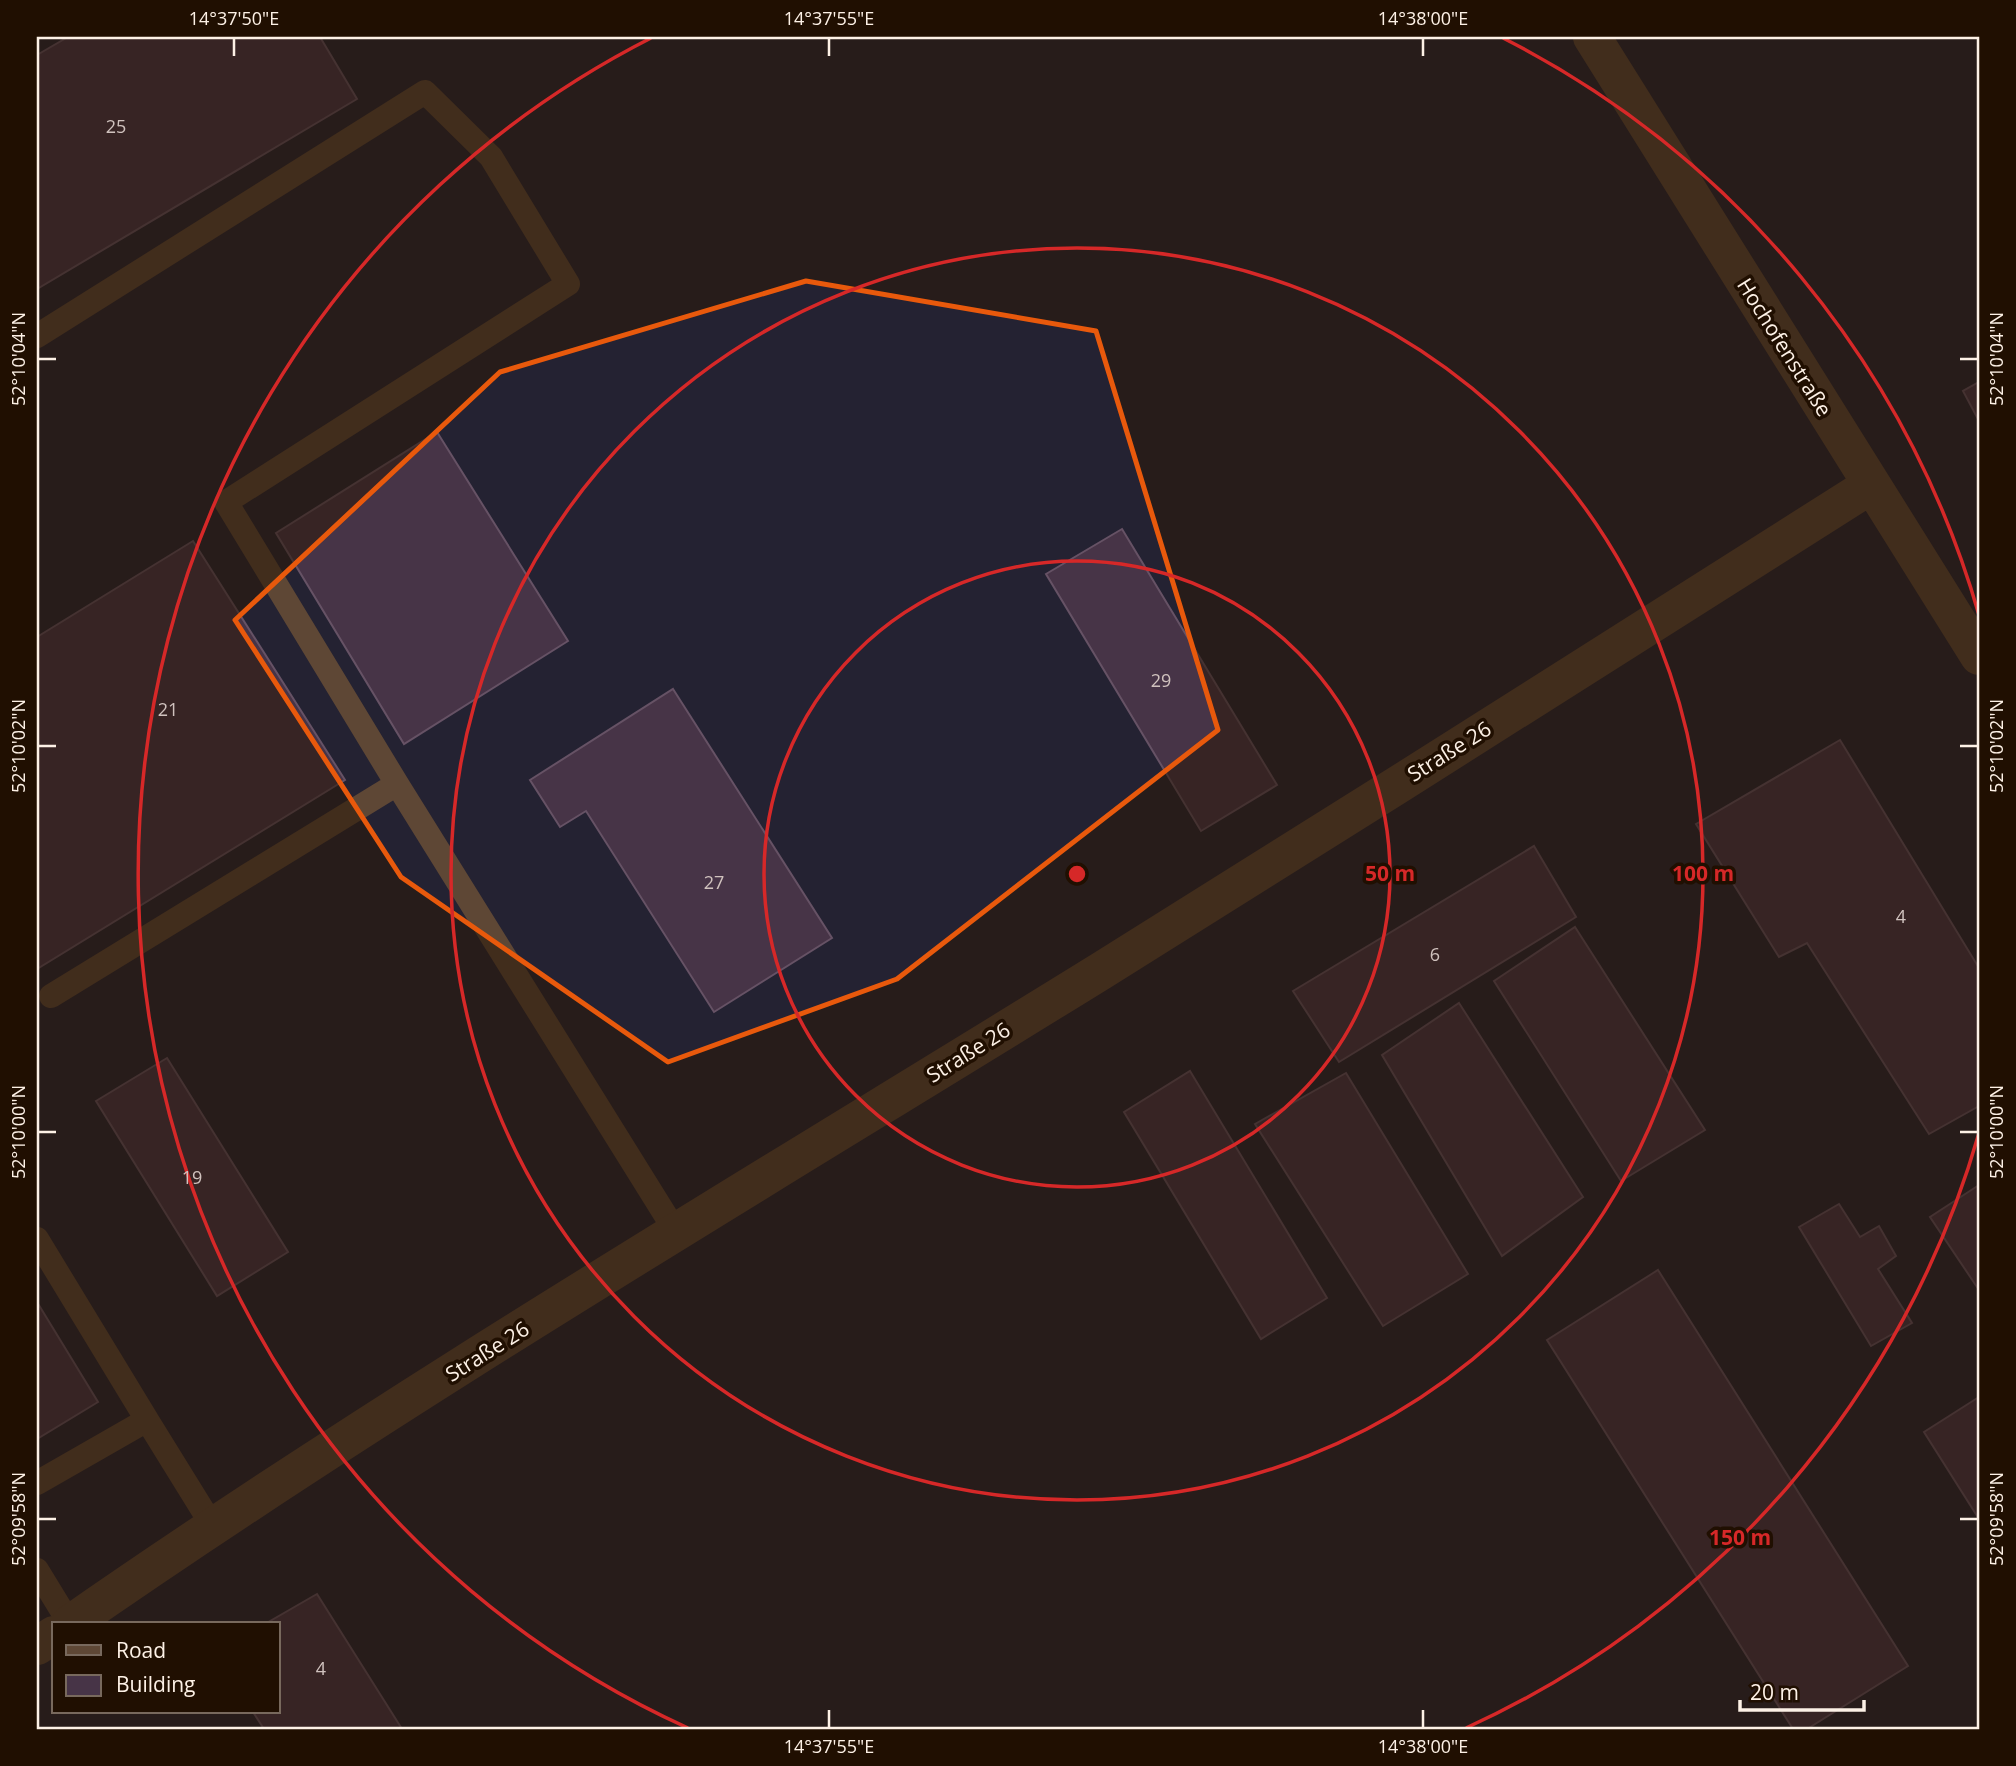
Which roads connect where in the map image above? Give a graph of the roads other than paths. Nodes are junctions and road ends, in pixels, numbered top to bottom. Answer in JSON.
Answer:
{"nodes":[{"id":1,"x":1592,"y":37,"type":"edge"},
{"id":2,"x":37,"y":336,"type":"edge"},
{"id":3,"x":1871,"y":485,"type":"junction"},
{"id":4,"x":1979,"y":656,"type":"edge"},
{"id":5,"x":397,"y":784,"type":"junction"},
{"id":6,"x":51,"y":996,"type":"dead end"},
{"id":7,"x":676,"y":1232,"type":"junction"},
{"id":8,"x":37,"y":1239,"type":"edge"},
{"id":9,"x":147,"y":1420,"type":"junction"},
{"id":10,"x":37,"y":1483,"type":"edge"},
{"id":11,"x":212,"y":1525,"type":"junction"},
{"id":12,"x":37,"y":1570,"type":"edge"},
{"id":13,"x":69,"y":1622,"type":"edge"},
{"id":14,"x":73,"y":1622,"type":"edge"},
{"id":15,"x":52,"y":1636,"type":"edge"},
{"id":16,"x":37,"y":1647,"type":"edge"}],
"edges":[{"from":1,"to":3,"type":"street","name":"Hochofenstraße"},
{"from":2,"to":5,"type":"lane"},
{"from":3,"to":4,"type":"street","name":"Hochofenstraße"},
{"from":3,"to":7,"type":"street","name":"Straße 26"},
{"from":5,"to":6,"type":"lane"},
{"from":5,"to":7,"type":"lane"},
{"from":7,"to":11,"type":"street","name":"Straße 26"},
{"from":8,"to":9,"type":"lane"},
{"from":9,"to":10,"type":"lane"},
{"from":9,"to":11,"type":"lane"},
{"from":11,"to":14,"type":"street","name":"Straße 26"},
{"from":12,"to":13,"type":"lane"},
{"from":15,"to":16,"type":"street"}]}
